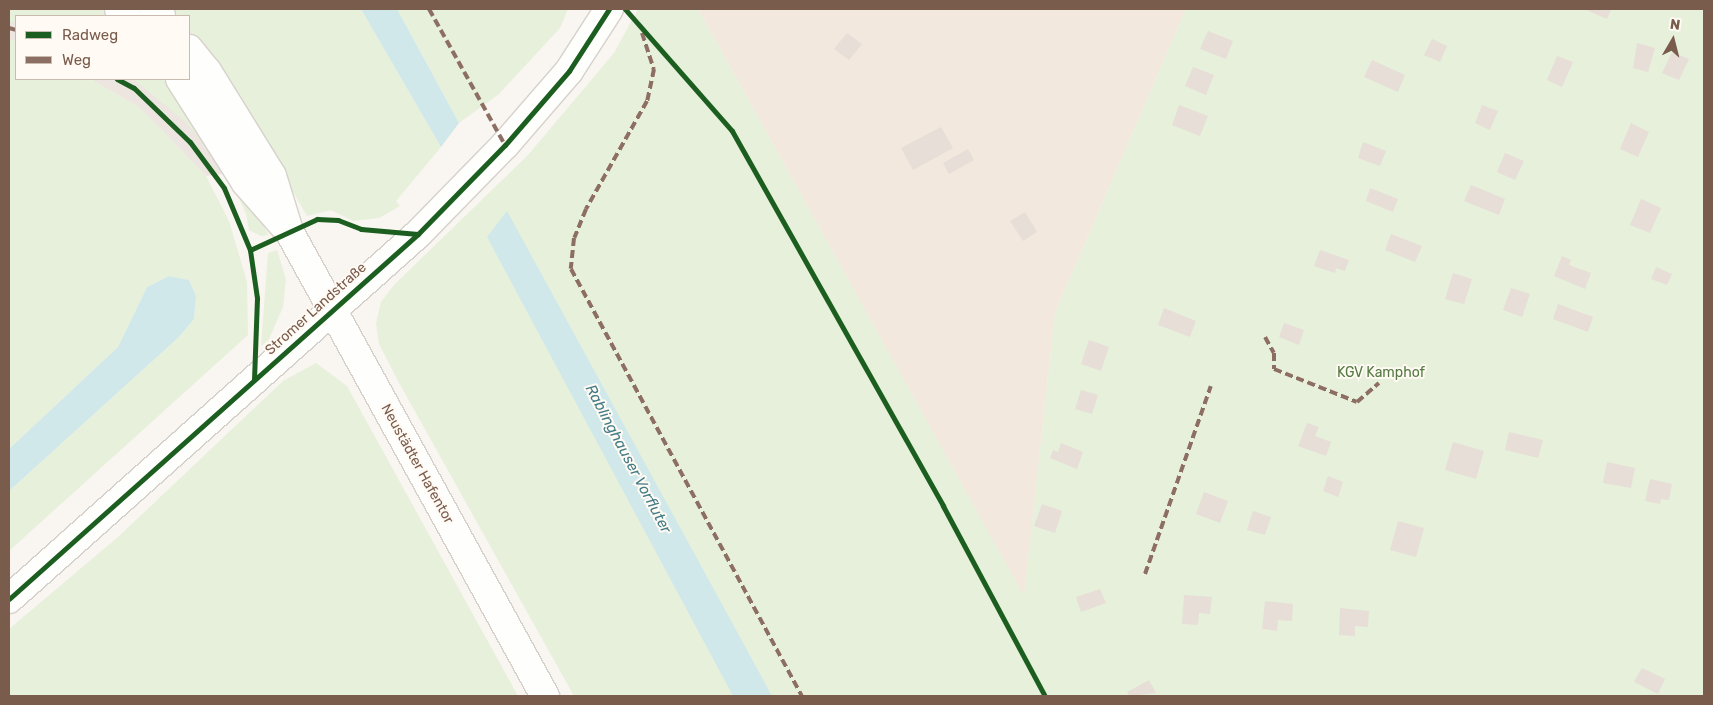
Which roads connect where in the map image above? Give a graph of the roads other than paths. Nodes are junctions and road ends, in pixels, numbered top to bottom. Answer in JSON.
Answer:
{"nodes":[{"id":1,"x":609,"y":9,"type":"edge"},
{"id":2,"x":190,"y":50,"type":"edge"},
{"id":3,"x":181,"y":80,"type":"edge"},
{"id":4,"x":289,"y":231,"type":"junction"},
{"id":5,"x":332,"y":310,"type":"junction"},
{"id":6,"x":9,"y":599,"type":"edge"},
{"id":7,"x":546,"y":696,"type":"edge"}],
"edges":[{"from":1,"to":5,"type":"street","name":"Stromer Landstraße"},
{"from":2,"to":4,"type":"street","name":"Neustädter Hafentor"},
{"from":3,"to":4,"type":"street","name":"Neustädter Hafentor"},
{"from":4,"to":5,"type":"street","name":"Neustädter Hafentor"},
{"from":5,"to":6,"type":"street","name":"Stromer Landstraße"},
{"from":5,"to":7,"type":"street","name":"Neustädter Hafentor"}]}
